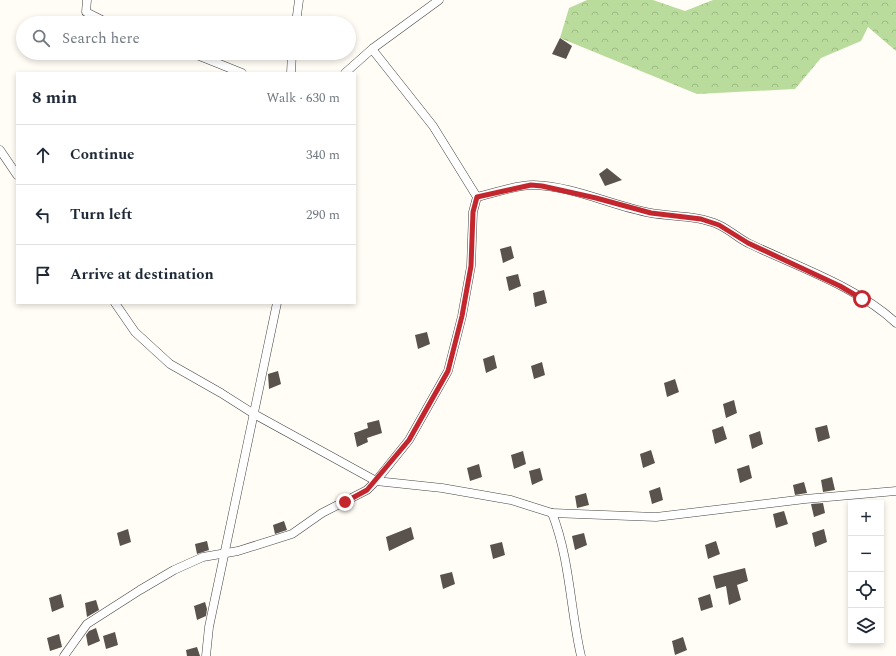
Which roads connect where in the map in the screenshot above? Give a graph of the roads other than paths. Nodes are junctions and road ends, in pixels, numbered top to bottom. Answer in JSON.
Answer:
{"nodes":[{"id":1,"x":87,"y":0,"type":"edge"},
{"id":2,"x":299,"y":0,"type":"edge"},
{"id":3,"x":439,"y":0,"type":"edge"},
{"id":4,"x":94,"y":16,"type":"edge"},
{"id":5,"x":297,"y":16,"type":"edge"},
{"id":6,"x":372,"y":49,"type":"junction"},
{"id":7,"x":210,"y":60,"type":"edge"},
{"id":8,"x":291,"y":60,"type":"edge"},
{"id":9,"x":240,"y":72,"type":"edge"},
{"id":10,"x":290,"y":72,"type":"edge"},
{"id":11,"x":346,"y":72,"type":"edge"},
{"id":12,"x":0,"y":150,"type":"edge"},
{"id":13,"x":16,"y":174,"type":"edge"},
{"id":14,"x":477,"y":197,"type":"junction"},
{"id":15,"x":116,"y":304,"type":"edge"},
{"id":16,"x":277,"y":304,"type":"edge"},
{"id":17,"x":896,"y":323,"type":"edge"},
{"id":18,"x":254,"y":414,"type":"junction"},
{"id":19,"x":376,"y":481,"type":"junction"},
{"id":20,"x":896,"y":491,"type":"edge"},
{"id":21,"x":552,"y":513,"type":"junction"},
{"id":22,"x":224,"y":555,"type":"junction"},
{"id":23,"x":64,"y":656,"type":"edge"},
{"id":24,"x":206,"y":656,"type":"edge"},
{"id":25,"x":581,"y":656,"type":"edge"}],
"edges":[{"from":1,"to":4,"type":"street"},
{"from":2,"to":5,"type":"street"},
{"from":3,"to":6,"type":"street"},
{"from":6,"to":11,"type":"street"},
{"from":6,"to":14,"type":"street"},
{"from":7,"to":9,"type":"street"},
{"from":8,"to":10,"type":"street"},
{"from":12,"to":13,"type":"street"},
{"from":14,"to":17,"type":"street"},
{"from":14,"to":19,"type":"street"},
{"from":15,"to":18,"type":"street"},
{"from":16,"to":18,"type":"street"},
{"from":18,"to":19,"type":"street"},
{"from":18,"to":22,"type":"street"},
{"from":19,"to":21,"type":"street"},
{"from":19,"to":22,"type":"street"},
{"from":20,"to":21,"type":"street"},
{"from":21,"to":25,"type":"street"},
{"from":22,"to":23,"type":"street"},
{"from":22,"to":24,"type":"street"}]}
